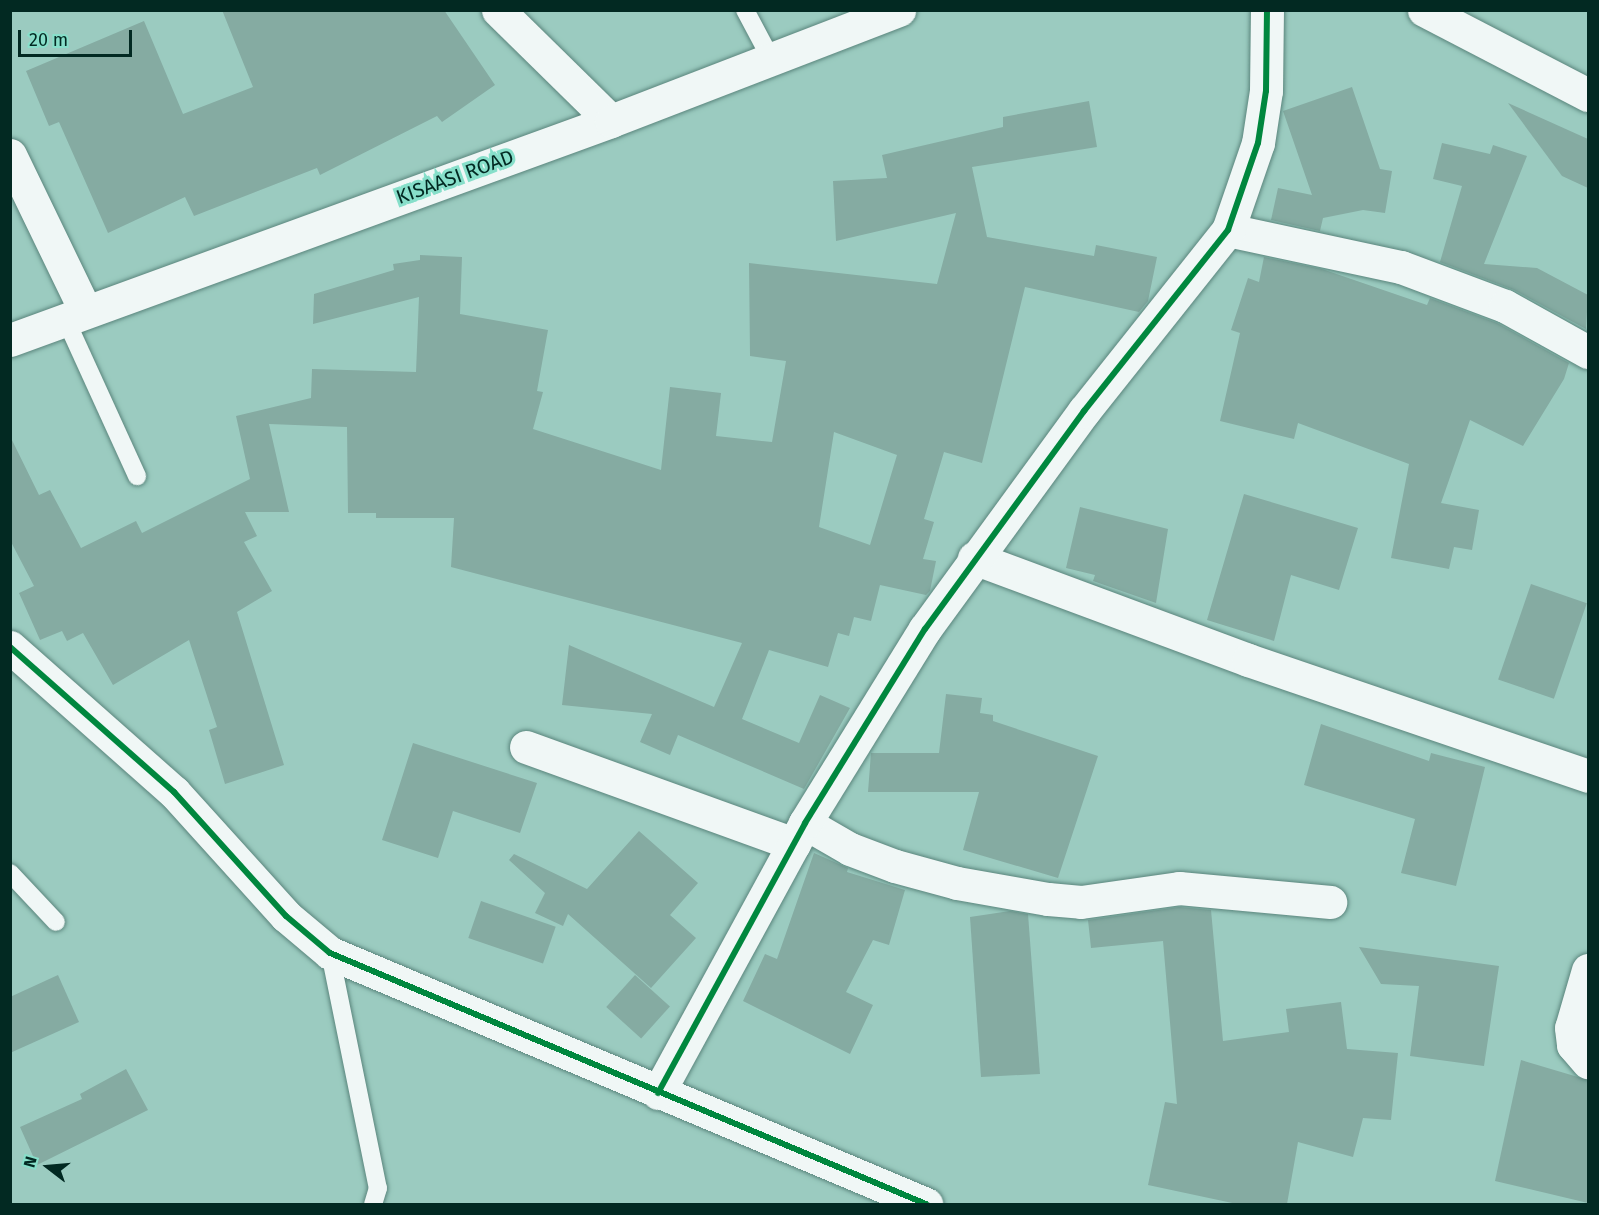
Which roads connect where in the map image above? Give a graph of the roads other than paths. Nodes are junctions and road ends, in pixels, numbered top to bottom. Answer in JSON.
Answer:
{"nodes":[{"id":1,"x":498,"y":10,"type":"edge"},
{"id":2,"x":745,"y":10,"type":"edge"},
{"id":3,"x":899,"y":10,"type":"edge"},
{"id":4,"x":1268,"y":10,"type":"edge"},
{"id":5,"x":1424,"y":10,"type":"edge"},
{"id":6,"x":771,"y":59,"type":"junction"},
{"id":7,"x":1588,"y":95,"type":"edge"},
{"id":8,"x":611,"y":121,"type":"junction"},
{"id":9,"x":10,"y":155,"type":"edge"},
{"id":10,"x":1228,"y":230,"type":"junction"},
{"id":11,"x":75,"y":314,"type":"junction"},
{"id":12,"x":10,"y":340,"type":"edge"},
{"id":13,"x":1588,"y":351,"type":"edge"},
{"id":14,"x":137,"y":476,"type":"dead end"},
{"id":15,"x":974,"y":558,"type":"junction"},
{"id":16,"x":10,"y":647,"type":"edge"},
{"id":17,"x":526,"y":747,"type":"dead end"},
{"id":18,"x":1588,"y":776,"type":"edge"},
{"id":19,"x":799,"y":833,"type":"junction"},
{"id":20,"x":10,"y":873,"type":"edge"},
{"id":21,"x":1330,"y":902,"type":"dead end"},
{"id":22,"x":56,"y":922,"type":"dead end"},
{"id":23,"x":330,"y":953,"type":"junction"},
{"id":24,"x":1588,"y":970,"type":"edge"},
{"id":25,"x":1588,"y":1062,"type":"edge"},
{"id":26,"x":658,"y":1093,"type":"junction"},
{"id":27,"x":373,"y":1204,"type":"edge"},
{"id":28,"x":926,"y":1204,"type":"edge"}],
"edges":[{"from":1,"to":8,"type":"street"},
{"from":2,"to":6,"type":"lane"},
{"from":3,"to":6,"type":"street","name":"KISAASI ROAD"},
{"from":4,"to":10,"type":"street"},
{"from":5,"to":7,"type":"street"},
{"from":6,"to":8,"type":"street","name":"KISAASI ROAD"},
{"from":8,"to":11,"type":"street","name":"KISAASI ROAD"},
{"from":9,"to":11,"type":"street"},
{"from":10,"to":13,"type":"street"},
{"from":10,"to":15,"type":"street"},
{"from":11,"to":12,"type":"street","name":"KISAASI ROAD"},
{"from":11,"to":14,"type":"lane"},
{"from":15,"to":18,"type":"street"},
{"from":15,"to":19,"type":"street"},
{"from":16,"to":23,"type":"street"},
{"from":17,"to":19,"type":"street"},
{"from":19,"to":21,"type":"street"},
{"from":19,"to":26,"type":"street"},
{"from":20,"to":22,"type":"lane"},
{"from":23,"to":26,"type":"street"},
{"from":23,"to":27,"type":"lane"},
{"from":24,"to":25,"type":"street"},
{"from":26,"to":28,"type":"street"}]}
